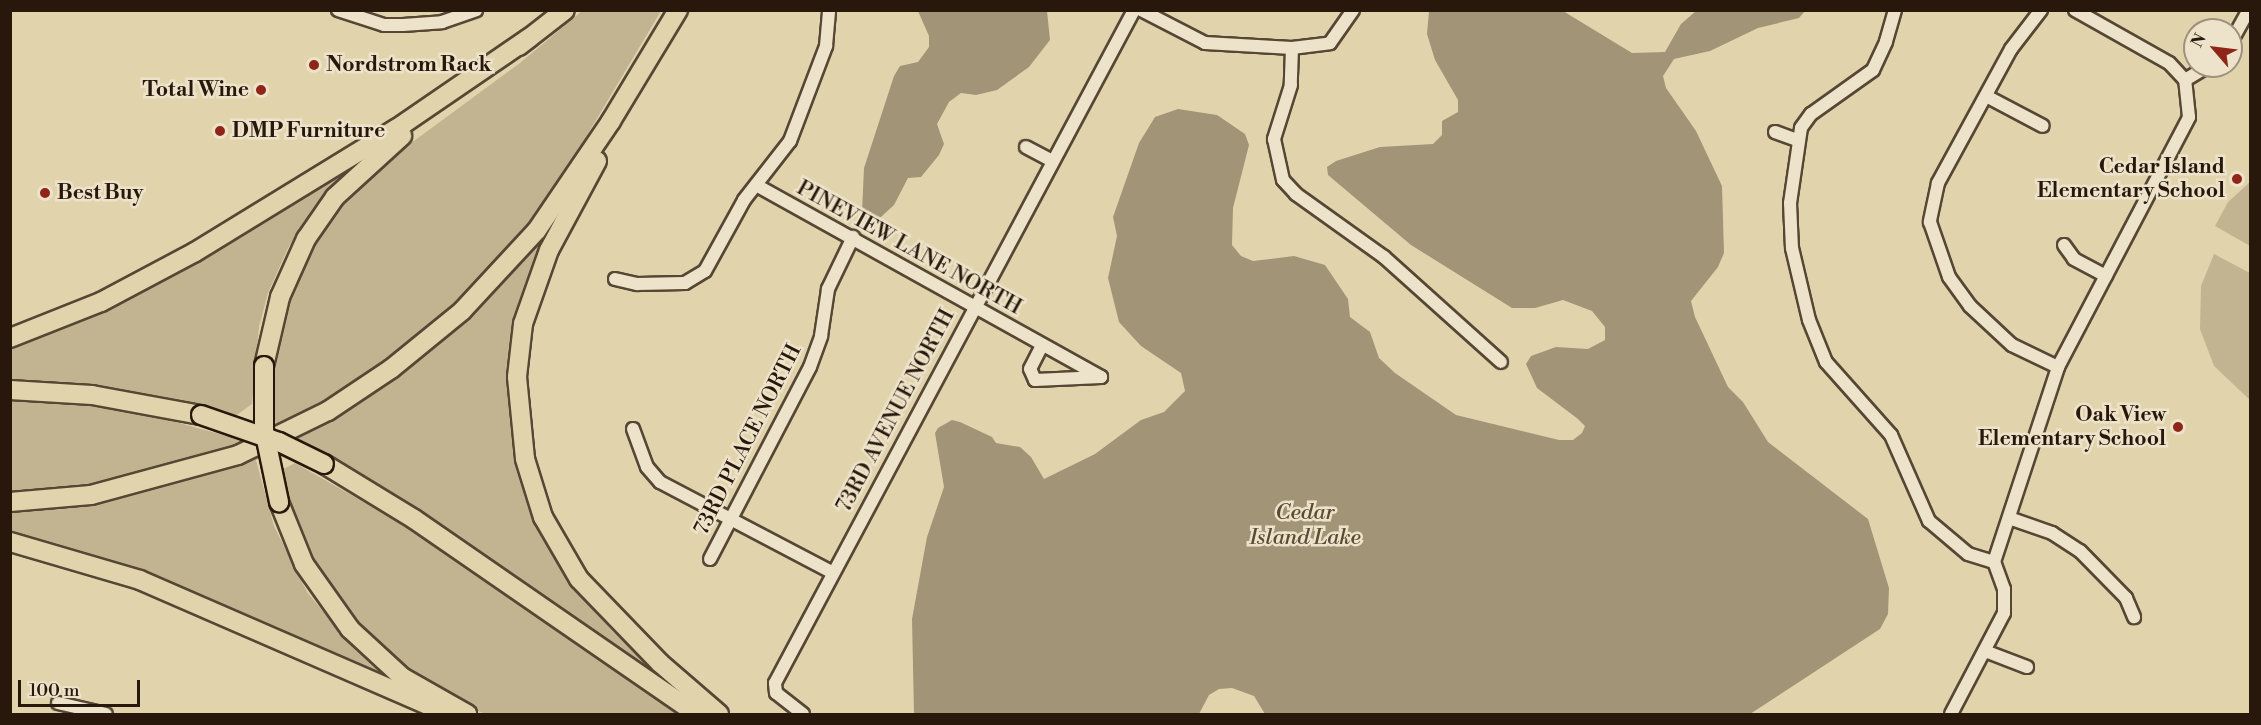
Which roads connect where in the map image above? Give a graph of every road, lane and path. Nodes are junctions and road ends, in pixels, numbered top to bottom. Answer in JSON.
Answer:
{"nodes":[{"id":1,"x":338,"y":10,"type":"edge"},
{"id":2,"x":476,"y":10,"type":"edge"},
{"id":3,"x":565,"y":10,"type":"edge"},
{"id":4,"x":678,"y":10,"type":"edge"},
{"id":5,"x":829,"y":10,"type":"edge"},
{"id":6,"x":1134,"y":10,"type":"edge"},
{"id":7,"x":1142,"y":10,"type":"edge"},
{"id":8,"x":1353,"y":10,"type":"edge"},
{"id":9,"x":1895,"y":10,"type":"edge"},
{"id":10,"x":2042,"y":10,"type":"edge"},
{"id":11,"x":2075,"y":10,"type":"edge"},
{"id":12,"x":663,"y":35,"type":"junction"},
{"id":13,"x":529,"y":38,"type":"junction"},
{"id":14,"x":1292,"y":48,"type":"junction"},
{"id":15,"x":2188,"y":78,"type":"edge"},
{"id":16,"x":2185,"y":80,"type":"junction"},
{"id":17,"x":1986,"y":96,"type":"junction"},
{"id":18,"x":2043,"y":126,"type":"dead end"},
{"id":19,"x":1775,"y":132,"type":"dead end"},
{"id":20,"x":1797,"y":140,"type":"junction"},
{"id":21,"x":1026,"y":147,"type":"dead end"},
{"id":22,"x":1052,"y":161,"type":"junction"},
{"id":23,"x":756,"y":185,"type":"junction"},
{"id":24,"x":853,"y":237,"type":"junction"},
{"id":25,"x":2064,"y":245,"type":"dead end"},
{"id":26,"x":2106,"y":276,"type":"junction"},
{"id":27,"x":615,"y":279,"type":"dead end"},
{"id":28,"x":973,"y":307,"type":"junction"},
{"id":29,"x":10,"y":338,"type":"edge"},
{"id":30,"x":1042,"y":345,"type":"junction"},
{"id":31,"x":1501,"y":362,"type":"dead end"},
{"id":32,"x":2058,"y":368,"type":"junction"},
{"id":33,"x":10,"y":390,"type":"edge"},
{"id":34,"x":633,"y":429,"type":"dead end"},
{"id":35,"x":10,"y":502,"type":"edge"},
{"id":36,"x":2008,"y":518,"type":"junction"},
{"id":37,"x":730,"y":519,"type":"junction"},
{"id":38,"x":10,"y":542,"type":"edge"},
{"id":39,"x":710,"y":559,"type":"dead end"},
{"id":40,"x":1994,"y":562,"type":"junction"},
{"id":41,"x":833,"y":573,"type":"junction"},
{"id":42,"x":2134,"y":617,"type":"dead end"},
{"id":43,"x":1985,"y":651,"type":"junction"},
{"id":44,"x":2027,"y":667,"type":"dead end"},
{"id":45,"x":58,"y":703,"type":"dead end"},
{"id":46,"x":106,"y":714,"type":"edge"},
{"id":47,"x":448,"y":714,"type":"edge"},
{"id":48,"x":467,"y":714,"type":"edge"},
{"id":49,"x":697,"y":714,"type":"edge"},
{"id":50,"x":719,"y":714,"type":"edge"},
{"id":51,"x":803,"y":714,"type":"edge"},
{"id":52,"x":1951,"y":714,"type":"edge"}],
"edges":[{"from":1,"to":2,"type":"street"},
{"from":3,"to":13,"type":"highway"},
{"from":4,"to":12,"type":"highway"},
{"from":5,"to":23,"type":"street"},
{"from":6,"to":22,"type":"street","name":"73RD AVENUE NORTH"},
{"from":7,"to":14,"type":"street"},
{"from":8,"to":14,"type":"street"},
{"from":9,"to":20,"type":"street"},
{"from":10,"to":17,"type":"street"},
{"from":11,"to":16,"type":"street"},
{"from":12,"to":35,"type":"highway"},
{"from":12,"to":50,"type":"highway"},
{"from":13,"to":29,"type":"highway"},
{"from":13,"to":48,"type":"highway","bridge":true},
{"from":14,"to":31,"type":"street"},
{"from":15,"to":16,"type":"street"},
{"from":16,"to":26,"type":"street"},
{"from":17,"to":18,"type":"street"},
{"from":17,"to":32,"type":"street"},
{"from":19,"to":20,"type":"street"},
{"from":20,"to":40,"type":"street"},
{"from":21,"to":22,"type":"street"},
{"from":22,"to":28,"type":"street","name":"73RD AVENUE NORTH"},
{"from":23,"to":24,"type":"street","name":"PINEVIEW LANE NORTH"},
{"from":23,"to":27,"type":"street"},
{"from":24,"to":28,"type":"street","name":"PINEVIEW LANE NORTH"},
{"from":24,"to":37,"type":"street","name":"73RD PLACE NORTH"},
{"from":25,"to":26,"type":"street"},
{"from":26,"to":32,"type":"street"},
{"from":28,"to":30,"type":"street","name":"PINEVIEW LANE NORTH"},
{"from":28,"to":41,"type":"street","name":"73RD AVENUE NORTH"},
{"from":30,"to":30,"type":"street","name":"PINEVIEW LANE NORTH"},
{"from":32,"to":36,"type":"street"},
{"from":33,"to":49,"type":"highway","bridge":true},
{"from":34,"to":37,"type":"street"},
{"from":36,"to":40,"type":"street"},
{"from":36,"to":42,"type":"street"},
{"from":37,"to":39,"type":"street","name":"73RD PLACE NORTH"},
{"from":37,"to":41,"type":"street"},
{"from":38,"to":47,"type":"highway"},
{"from":40,"to":43,"type":"street"},
{"from":41,"to":51,"type":"street","name":"73RD AVENUE NORTH"},
{"from":43,"to":44,"type":"street"},
{"from":43,"to":52,"type":"street"},
{"from":45,"to":46,"type":"street"}]}
